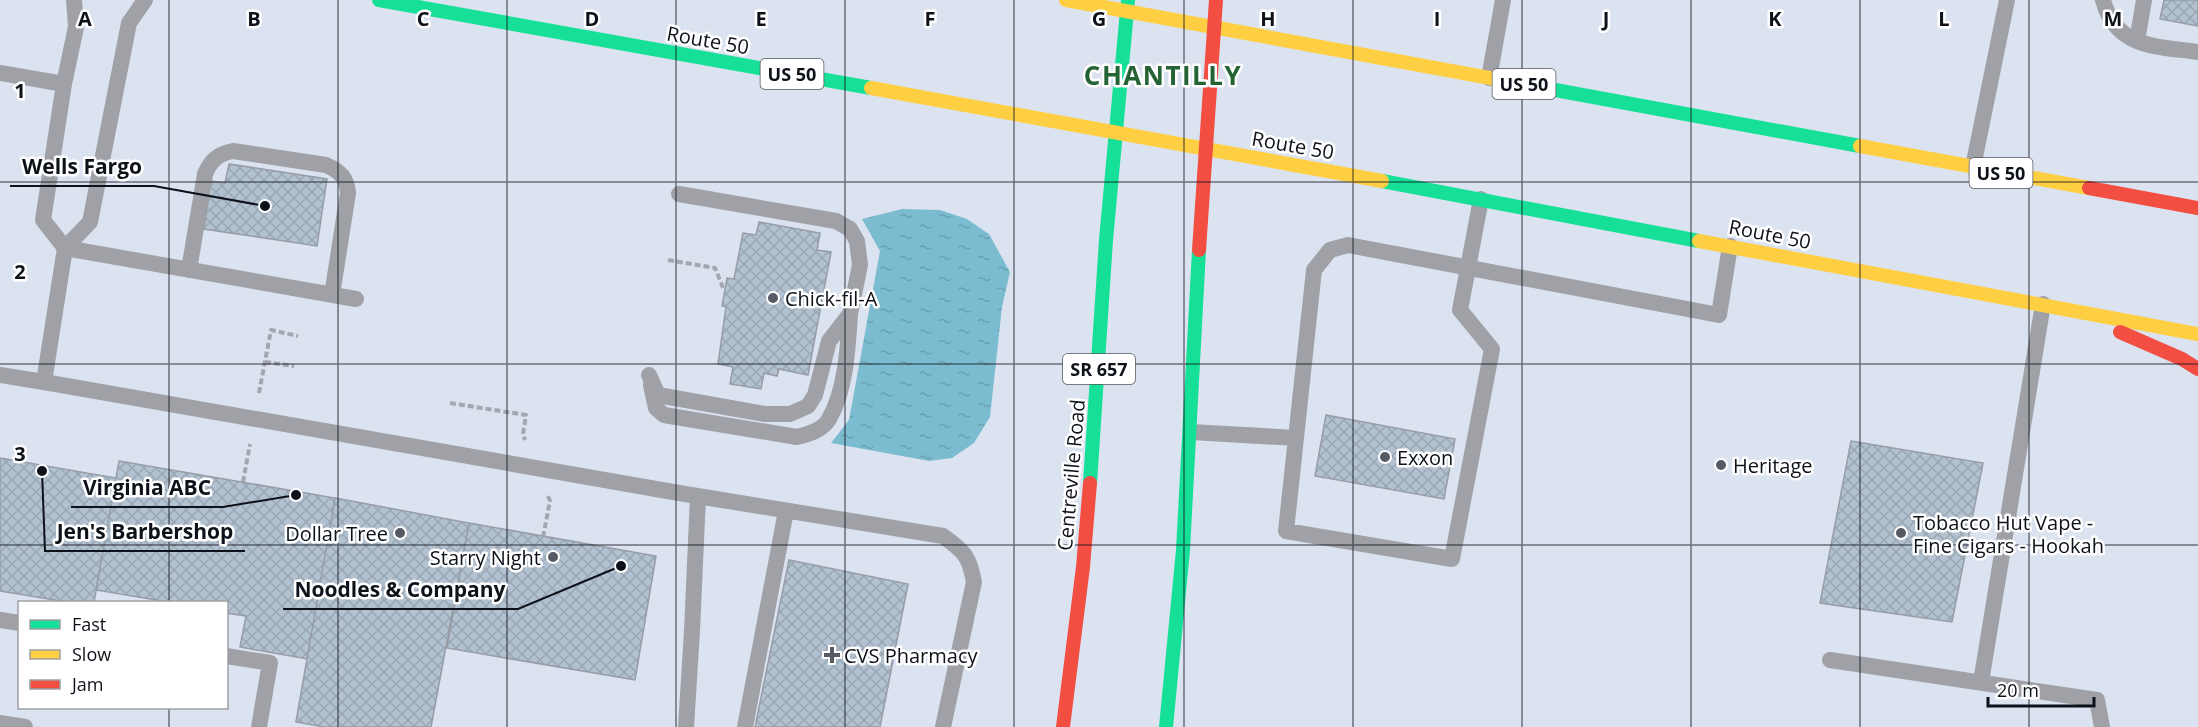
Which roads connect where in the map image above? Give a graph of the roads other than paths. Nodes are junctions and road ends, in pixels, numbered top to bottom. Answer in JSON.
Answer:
{"nodes":[{"id":1,"x":74,"y":0,"type":"edge"},
{"id":2,"x":145,"y":0,"type":"edge"},
{"id":3,"x":379,"y":0,"type":"edge"},
{"id":4,"x":1066,"y":0,"type":"edge"},
{"id":5,"x":1216,"y":0,"type":"edge"},
{"id":6,"x":1503,"y":0,"type":"edge"},
{"id":7,"x":2007,"y":0,"type":"edge"},
{"id":8,"x":2103,"y":0,"type":"edge"},
{"id":9,"x":2135,"y":0,"type":"edge"},
{"id":10,"x":2144,"y":0,"type":"edge"},
{"id":11,"x":1127,"y":6,"type":"edge"},
{"id":12,"x":1214,"y":26,"type":"junction"},
{"id":13,"x":2133,"y":40,"type":"junction"},
{"id":14,"x":2198,"y":52,"type":"edge"},
{"id":15,"x":0,"y":73,"type":"edge"},
{"id":16,"x":1489,"y":78,"type":"junction"},
{"id":17,"x":64,"y":84,"type":"junction"},
{"id":18,"x":1115,"y":133,"type":"junction"},
{"id":19,"x":1205,"y":148,"type":"junction"},
{"id":20,"x":1973,"y":167,"type":"junction"},
{"id":21,"x":679,"y":194,"type":"dead end"},
{"id":22,"x":1481,"y":199,"type":"junction"},
{"id":23,"x":2198,"y":201,"type":"edge"},
{"id":24,"x":2170,"y":203,"type":"junction"},
{"id":25,"x":2198,"y":208,"type":"edge"},
{"id":26,"x":1730,"y":246,"type":"junction"},
{"id":27,"x":65,"y":249,"type":"junction"},
{"id":28,"x":1467,"y":267,"type":"junction"},
{"id":29,"x":189,"y":270,"type":"junction"},
{"id":30,"x":332,"y":295,"type":"junction"},
{"id":31,"x":356,"y":299,"type":"dead end"},
{"id":32,"x":2043,"y":304,"type":"junction"},
{"id":33,"x":2069,"y":309,"type":"junction"},
{"id":34,"x":850,"y":314,"type":"junction"},
{"id":35,"x":2198,"y":334,"type":"edge"},
{"id":36,"x":2198,"y":369,"type":"edge"},
{"id":37,"x":0,"y":375,"type":"edge"},
{"id":38,"x":44,"y":382,"type":"junction"},
{"id":39,"x":1191,"y":432,"type":"junction"},
{"id":40,"x":1296,"y":438,"type":"junction"},
{"id":41,"x":698,"y":496,"type":"junction"},
{"id":42,"x":786,"y":511,"type":"junction"},
{"id":43,"x":0,"y":620,"type":"edge"},
{"id":44,"x":18,"y":623,"type":"edge"},
{"id":45,"x":228,"y":656,"type":"edge"},
{"id":46,"x":1830,"y":660,"type":"dead end"},
{"id":47,"x":1981,"y":682,"type":"junction"},
{"id":48,"x":0,"y":723,"type":"edge"},
{"id":49,"x":25,"y":727,"type":"edge"},
{"id":50,"x":259,"y":727,"type":"edge"},
{"id":51,"x":686,"y":727,"type":"edge"},
{"id":52,"x":745,"y":727,"type":"edge"},
{"id":53,"x":943,"y":727,"type":"edge"},
{"id":54,"x":1063,"y":727,"type":"edge"},
{"id":55,"x":1166,"y":727,"type":"edge"},
{"id":56,"x":2102,"y":727,"type":"edge"}],
"edges":[{"from":1,"to":17,"type":"lane"},
{"from":2,"to":27,"type":"lane"},
{"from":3,"to":18,"type":"main road","name":"Route 50","number":"US 50"},
{"from":4,"to":11,"type":"main road","number":"US 50"},
{"from":5,"to":12,"type":"main road"},
{"from":6,"to":16,"type":"lane"},
{"from":7,"to":20,"type":"lane"},
{"from":8,"to":13,"type":"lane"},
{"from":9,"to":13,"type":"lane"},
{"from":10,"to":13,"type":"lane"},
{"from":11,"to":12,"type":"main road","number":"US 50"},
{"from":11,"to":18,"type":"main road","name":"Centreville Road","number":"SR 657"},
{"from":12,"to":16,"type":"main road","number":"US 50"},
{"from":12,"to":19,"type":"main road"},
{"from":13,"to":14,"type":"lane"},
{"from":15,"to":17,"type":"lane"},
{"from":16,"to":20,"type":"main road","number":"US 50"},
{"from":17,"to":27,"type":"lane"},
{"from":18,"to":19,"type":"main road","name":"Route 50","number":"US 50"},
{"from":18,"to":54,"type":"main road","name":"Centreville Road","number":"SR 657"},
{"from":19,"to":22,"type":"main road","name":"Route 50","number":"US 50"},
{"from":19,"to":39,"type":"main road"},
{"from":20,"to":24,"type":"main road","number":"US 50"},
{"from":21,"to":34,"type":"lane"},
{"from":22,"to":26,"type":"main road","name":"Route 50","number":"US 50"},
{"from":22,"to":28,"type":"lane"},
{"from":23,"to":24,"type":"main road"},
{"from":24,"to":25,"type":"main road","number":"US 50"},
{"from":26,"to":28,"type":"lane"},
{"from":26,"to":32,"type":"main road","name":"Route 50","number":"US 50"},
{"from":27,"to":29,"type":"lane"},
{"from":27,"to":38,"type":"lane"},
{"from":28,"to":40,"type":"lane"},
{"from":28,"to":40,"type":"lane"},
{"from":29,"to":30,"type":"lane"},
{"from":29,"to":30,"type":"lane"},
{"from":30,"to":31,"type":"lane"},
{"from":32,"to":33,"type":"main road","name":"Route 50","number":"US 50"},
{"from":32,"to":47,"type":"lane"},
{"from":33,"to":35,"type":"main road","name":"Route 50","number":"US 50"},
{"from":33,"to":36,"type":"main road"},
{"from":34,"to":34,"type":"lane"},
{"from":37,"to":38,"type":"lane"},
{"from":38,"to":41,"type":"lane"},
{"from":39,"to":40,"type":"lane"},
{"from":39,"to":55,"type":"main road"},
{"from":41,"to":42,"type":"lane"},
{"from":41,"to":51,"type":"lane"},
{"from":42,"to":52,"type":"lane"},
{"from":42,"to":53,"type":"lane"},
{"from":43,"to":44,"type":"lane"},
{"from":45,"to":50,"type":"lane"},
{"from":46,"to":47,"type":"lane"},
{"from":47,"to":56,"type":"lane"},
{"from":48,"to":49,"type":"lane"}]}
